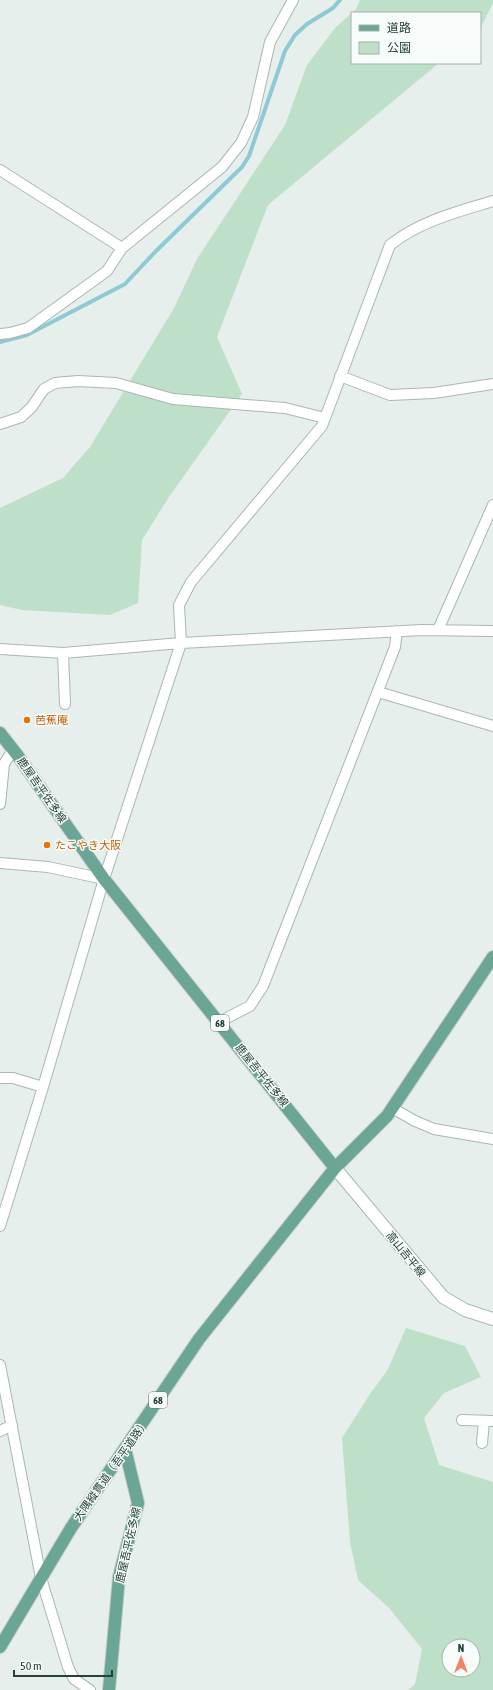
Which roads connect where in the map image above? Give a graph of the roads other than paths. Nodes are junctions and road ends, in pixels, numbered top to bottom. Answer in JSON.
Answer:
{"nodes":[{"id":1,"x":293,"y":0,"type":"edge"},
{"id":2,"x":0,"y":170,"type":"edge"},
{"id":3,"x":493,"y":201,"type":"edge"},
{"id":4,"x":122,"y":248,"type":"junction"},
{"id":5,"x":0,"y":334,"type":"edge"},
{"id":6,"x":340,"y":376,"type":"junction"},
{"id":7,"x":493,"y":384,"type":"edge"},
{"id":8,"x":325,"y":418,"type":"junction"},
{"id":9,"x":0,"y":424,"type":"edge"},
{"id":10,"x":493,"y":505,"type":"edge"},
{"id":11,"x":438,"y":630,"type":"junction"},
{"id":12,"x":397,"y":631,"type":"junction"},
{"id":13,"x":493,"y":631,"type":"edge"},
{"id":14,"x":181,"y":643,"type":"junction"},
{"id":15,"x":0,"y":649,"type":"edge"},
{"id":16,"x":63,"y":653,"type":"junction"},
{"id":17,"x":378,"y":692,"type":"junction"},
{"id":18,"x":65,"y":704,"type":"dead end"},
{"id":19,"x":493,"y":726,"type":"edge"},
{"id":20,"x":0,"y":733,"type":"edge"},
{"id":21,"x":13,"y":750,"type":"junction"},
{"id":22,"x":0,"y":804,"type":"edge"},
{"id":23,"x":0,"y":863,"type":"edge"},
{"id":24,"x":104,"y":879,"type":"junction"},
{"id":25,"x":493,"y":957,"type":"edge"},
{"id":26,"x":220,"y":1022,"type":"junction"},
{"id":27,"x":0,"y":1078,"type":"edge"},
{"id":28,"x":43,"y":1087,"type":"junction"},
{"id":29,"x":392,"y":1108,"type":"junction"},
{"id":30,"x":493,"y":1139,"type":"edge"},
{"id":31,"x":335,"y":1168,"type":"junction"},
{"id":32,"x":0,"y":1226,"type":"edge"},
{"id":33,"x":493,"y":1319,"type":"edge"},
{"id":34,"x":0,"y":1365,"type":"edge"},
{"id":35,"x":462,"y":1420,"type":"dead end"},
{"id":36,"x":488,"y":1421,"type":"edge"},
{"id":37,"x":12,"y":1425,"type":"junction"},
{"id":38,"x":0,"y":1431,"type":"edge"},
{"id":39,"x":482,"y":1442,"type":"dead end"},
{"id":40,"x":126,"y":1449,"type":"junction"},
{"id":41,"x":41,"y":1578,"type":"junction"},
{"id":42,"x":0,"y":1647,"type":"edge"},
{"id":43,"x":90,"y":1690,"type":"edge"},
{"id":44,"x":109,"y":1690,"type":"edge"}],
"edges":[{"from":1,"to":4,"type":"street"},
{"from":2,"to":4,"type":"street"},
{"from":3,"to":6,"type":"street"},
{"from":4,"to":5,"type":"street"},
{"from":6,"to":7,"type":"street"},
{"from":6,"to":8,"type":"street"},
{"from":8,"to":9,"type":"street"},
{"from":8,"to":14,"type":"street"},
{"from":10,"to":11,"type":"street"},
{"from":11,"to":12,"type":"street"},
{"from":11,"to":13,"type":"street"},
{"from":12,"to":14,"type":"street"},
{"from":12,"to":17,"type":"street"},
{"from":14,"to":16,"type":"street"},
{"from":14,"to":24,"type":"street"},
{"from":15,"to":16,"type":"street"},
{"from":16,"to":18,"type":"street"},
{"from":17,"to":19,"type":"street"},
{"from":17,"to":26,"type":"street"},
{"from":20,"to":21,"type":"main road","name":"鹿屋吾平佐多線","number":"68"},
{"from":21,"to":22,"type":"street"},
{"from":21,"to":24,"type":"main road","name":"鹿屋吾平佐多線","number":"68"},
{"from":23,"to":24,"type":"street"},
{"from":24,"to":26,"type":"main road","name":"鹿屋吾平佐多線","number":"68"},
{"from":24,"to":28,"type":"street"},
{"from":25,"to":29,"type":"main road","number":"68"},
{"from":26,"to":31,"type":"main road","name":"鹿屋吾平佐多線","number":"68"},
{"from":27,"to":28,"type":"street"},
{"from":28,"to":32,"type":"street"},
{"from":29,"to":30,"type":"street"},
{"from":29,"to":31,"type":"main road","number":"68"},
{"from":31,"to":33,"type":"main road","name":"高山吾平線"},
{"from":31,"to":40,"type":"main road","name":"大隅縦貫道（吾平道路）","number":"68"},
{"from":34,"to":37,"type":"street"},
{"from":35,"to":36,"type":"street"},
{"from":36,"to":39,"type":"street"},
{"from":37,"to":38,"type":"street"},
{"from":37,"to":41,"type":"street"},
{"from":40,"to":41,"type":"main road","name":"大隅縦貫道（吾平道路）","number":"68"},
{"from":40,"to":44,"type":"main road","name":"鹿屋吾平佐多線"},
{"from":41,"to":42,"type":"main road","name":"大隅縦貫道（吾平道路）","number":"68"},
{"from":41,"to":43,"type":"street"}]}
